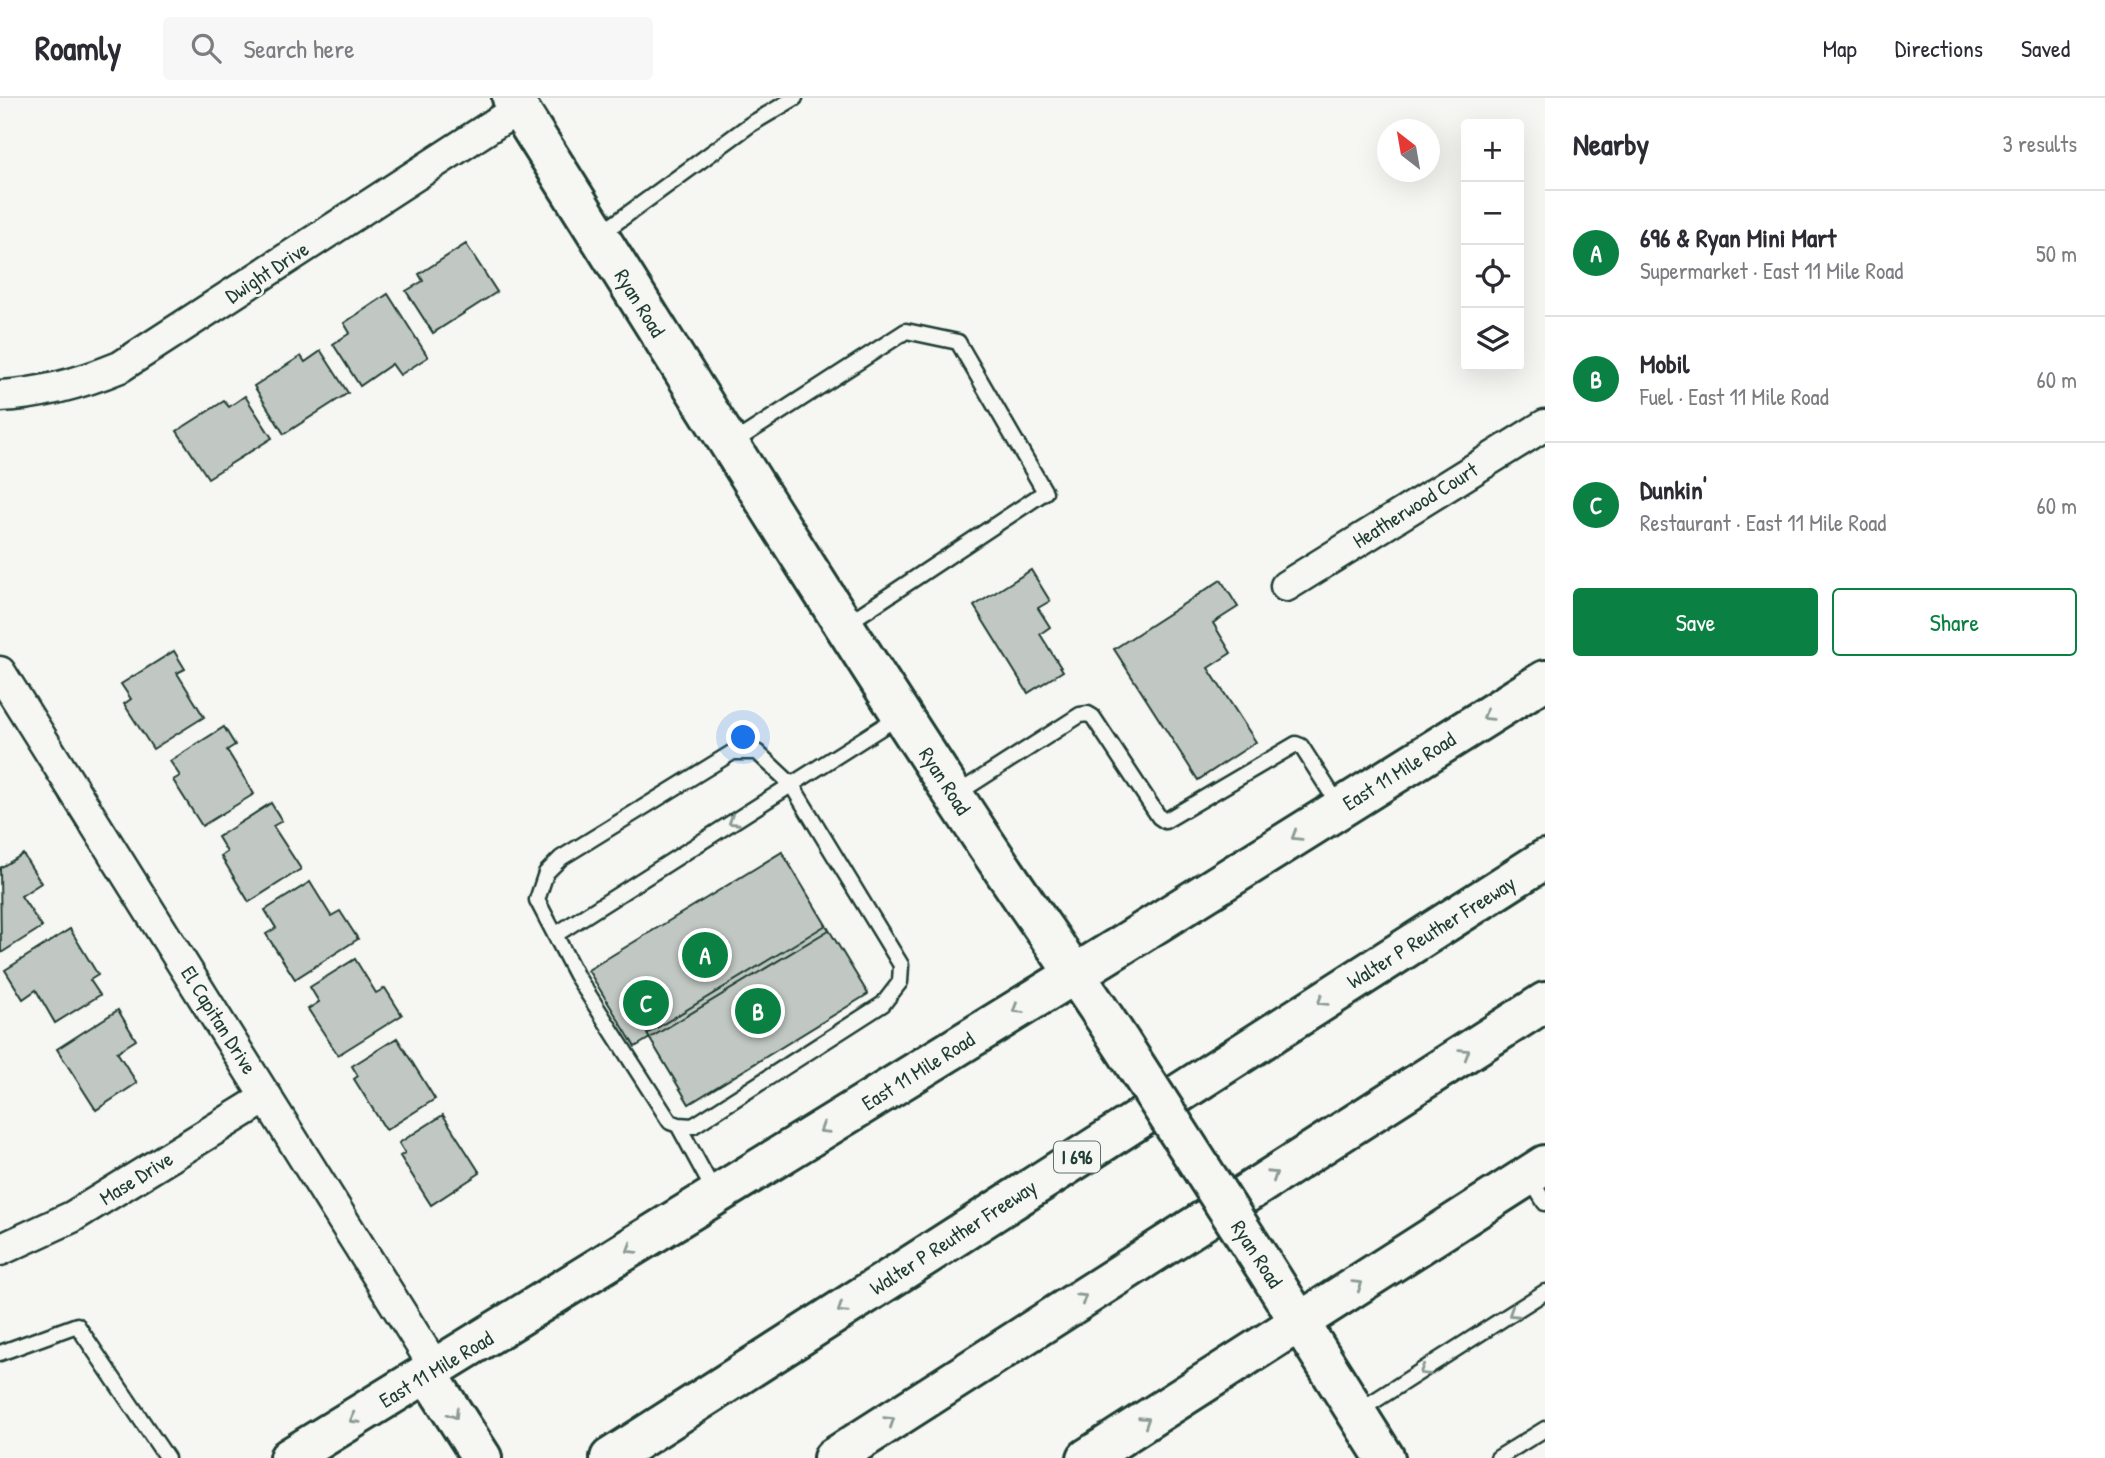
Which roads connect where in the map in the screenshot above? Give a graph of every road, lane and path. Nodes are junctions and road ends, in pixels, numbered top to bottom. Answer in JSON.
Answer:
{"nodes":[{"id":1,"x":795,"y":98,"type":"edge"},
{"id":2,"x":515,"y":103,"type":"edge"},
{"id":3,"x":598,"y":236,"type":"junction"},
{"id":4,"x":0,"y":396,"type":"edge"},
{"id":5,"x":1545,"y":425,"type":"edge"},
{"id":6,"x":730,"y":444,"type":"junction"},
{"id":7,"x":1286,"y":586,"type":"dead end"},
{"id":8,"x":845,"y":625,"type":"junction"},
{"id":9,"x":0,"y":673,"type":"edge"},
{"id":10,"x":1545,"y":680,"type":"edge"},
{"id":11,"x":902,"y":714,"type":"junction"},
{"id":12,"x":791,"y":784,"type":"junction"},
{"id":13,"x":954,"y":795,"type":"junction"},
{"id":14,"x":1340,"y":808,"type":"junction"},
{"id":15,"x":1545,"y":859,"type":"edge"},
{"id":16,"x":555,"y":935,"type":"junction"},
{"id":17,"x":1075,"y":972,"type":"junction"},
{"id":18,"x":1545,"y":1002,"type":"edge"},
{"id":19,"x":267,"y":1097,"type":"junction"},
{"id":20,"x":678,"y":1125,"type":"junction"},
{"id":21,"x":1539,"y":1181,"type":"edge"},
{"id":22,"x":717,"y":1196,"type":"junction"},
{"id":23,"x":0,"y":1250,"type":"edge"},
{"id":24,"x":1545,"y":1292,"type":"edge"},
{"id":25,"x":1300,"y":1321,"type":"junction"},
{"id":26,"x":0,"y":1353,"type":"edge"},
{"id":27,"x":432,"y":1371,"type":"junction"},
{"id":28,"x":1356,"y":1412,"type":"junction"},
{"id":29,"x":1545,"y":1430,"type":"edge"},
{"id":30,"x":481,"y":1456,"type":"edge"},
{"id":31,"x":167,"y":1458,"type":"edge"},
{"id":32,"x":289,"y":1458,"type":"edge"},
{"id":33,"x":610,"y":1458,"type":"edge"},
{"id":34,"x":833,"y":1458,"type":"edge"},
{"id":35,"x":1087,"y":1458,"type":"edge"},
{"id":36,"x":1385,"y":1458,"type":"edge"},
{"id":37,"x":1498,"y":1458,"type":"edge"}],
"edges":[{"from":1,"to":3,"type":"lane"},
{"from":2,"to":3,"type":"main road","name":"Ryan Road"},
{"from":2,"to":4,"type":"street","name":"Dwight Drive"},
{"from":3,"to":6,"type":"main road","name":"Ryan Road"},
{"from":5,"to":7,"type":"street","name":"Heatherwood Court"},
{"from":6,"to":8,"type":"main road","name":"Ryan Road"},
{"from":6,"to":8,"type":"lane"},
{"from":8,"to":11,"type":"main road","name":"Ryan Road"},
{"from":9,"to":19,"type":"street","name":"El Capitan Drive"},
{"from":10,"to":14,"type":"main road","name":"East 11 Mile Road","one_way":true},
{"from":11,"to":12,"type":"lane"},
{"from":11,"to":13,"type":"main road","name":"Ryan Road"},
{"from":12,"to":16,"type":"lane","one_way":true},
{"from":12,"to":16,"type":"lane"},
{"from":12,"to":20,"type":"lane"},
{"from":13,"to":14,"type":"lane"},
{"from":13,"to":17,"type":"main road","name":"Ryan Road"},
{"from":14,"to":17,"type":"main road","name":"East 11 Mile Road","one_way":true},
{"from":15,"to":33,"type":"main road","name":"Walter P Reuther Freeway","number":"I 696","one_way":true},
{"from":16,"to":20,"type":"lane"},
{"from":17,"to":22,"type":"main road","name":"East 11 Mile Road","one_way":true},
{"from":17,"to":25,"type":"main road","name":"Ryan Road","bridge":true},
{"from":34,"to":18,"type":"main road","one_way":true},
{"from":19,"to":23,"type":"street","name":"Mase Drive"},
{"from":19,"to":27,"type":"street","name":"El Capitan Drive"},
{"from":20,"to":22,"type":"lane"},
{"from":25,"to":21,"type":"main road","one_way":true},
{"from":22,"to":27,"type":"main road","name":"East 11 Mile Road","one_way":true},
{"from":24,"to":28,"type":"lane","one_way":true},
{"from":25,"to":28,"type":"main road","name":"Ryan Road"},
{"from":35,"to":25,"type":"main road","one_way":true},
{"from":26,"to":31,"type":"lane"},
{"from":27,"to":30,"type":"main road","name":"El Capitan Drive","one_way":true},
{"from":27,"to":32,"type":"main road","name":"East 11 Mile Road","one_way":true},
{"from":28,"to":36,"type":"main road","name":"Ryan Road"},
{"from":29,"to":37,"type":"lane"}]}
